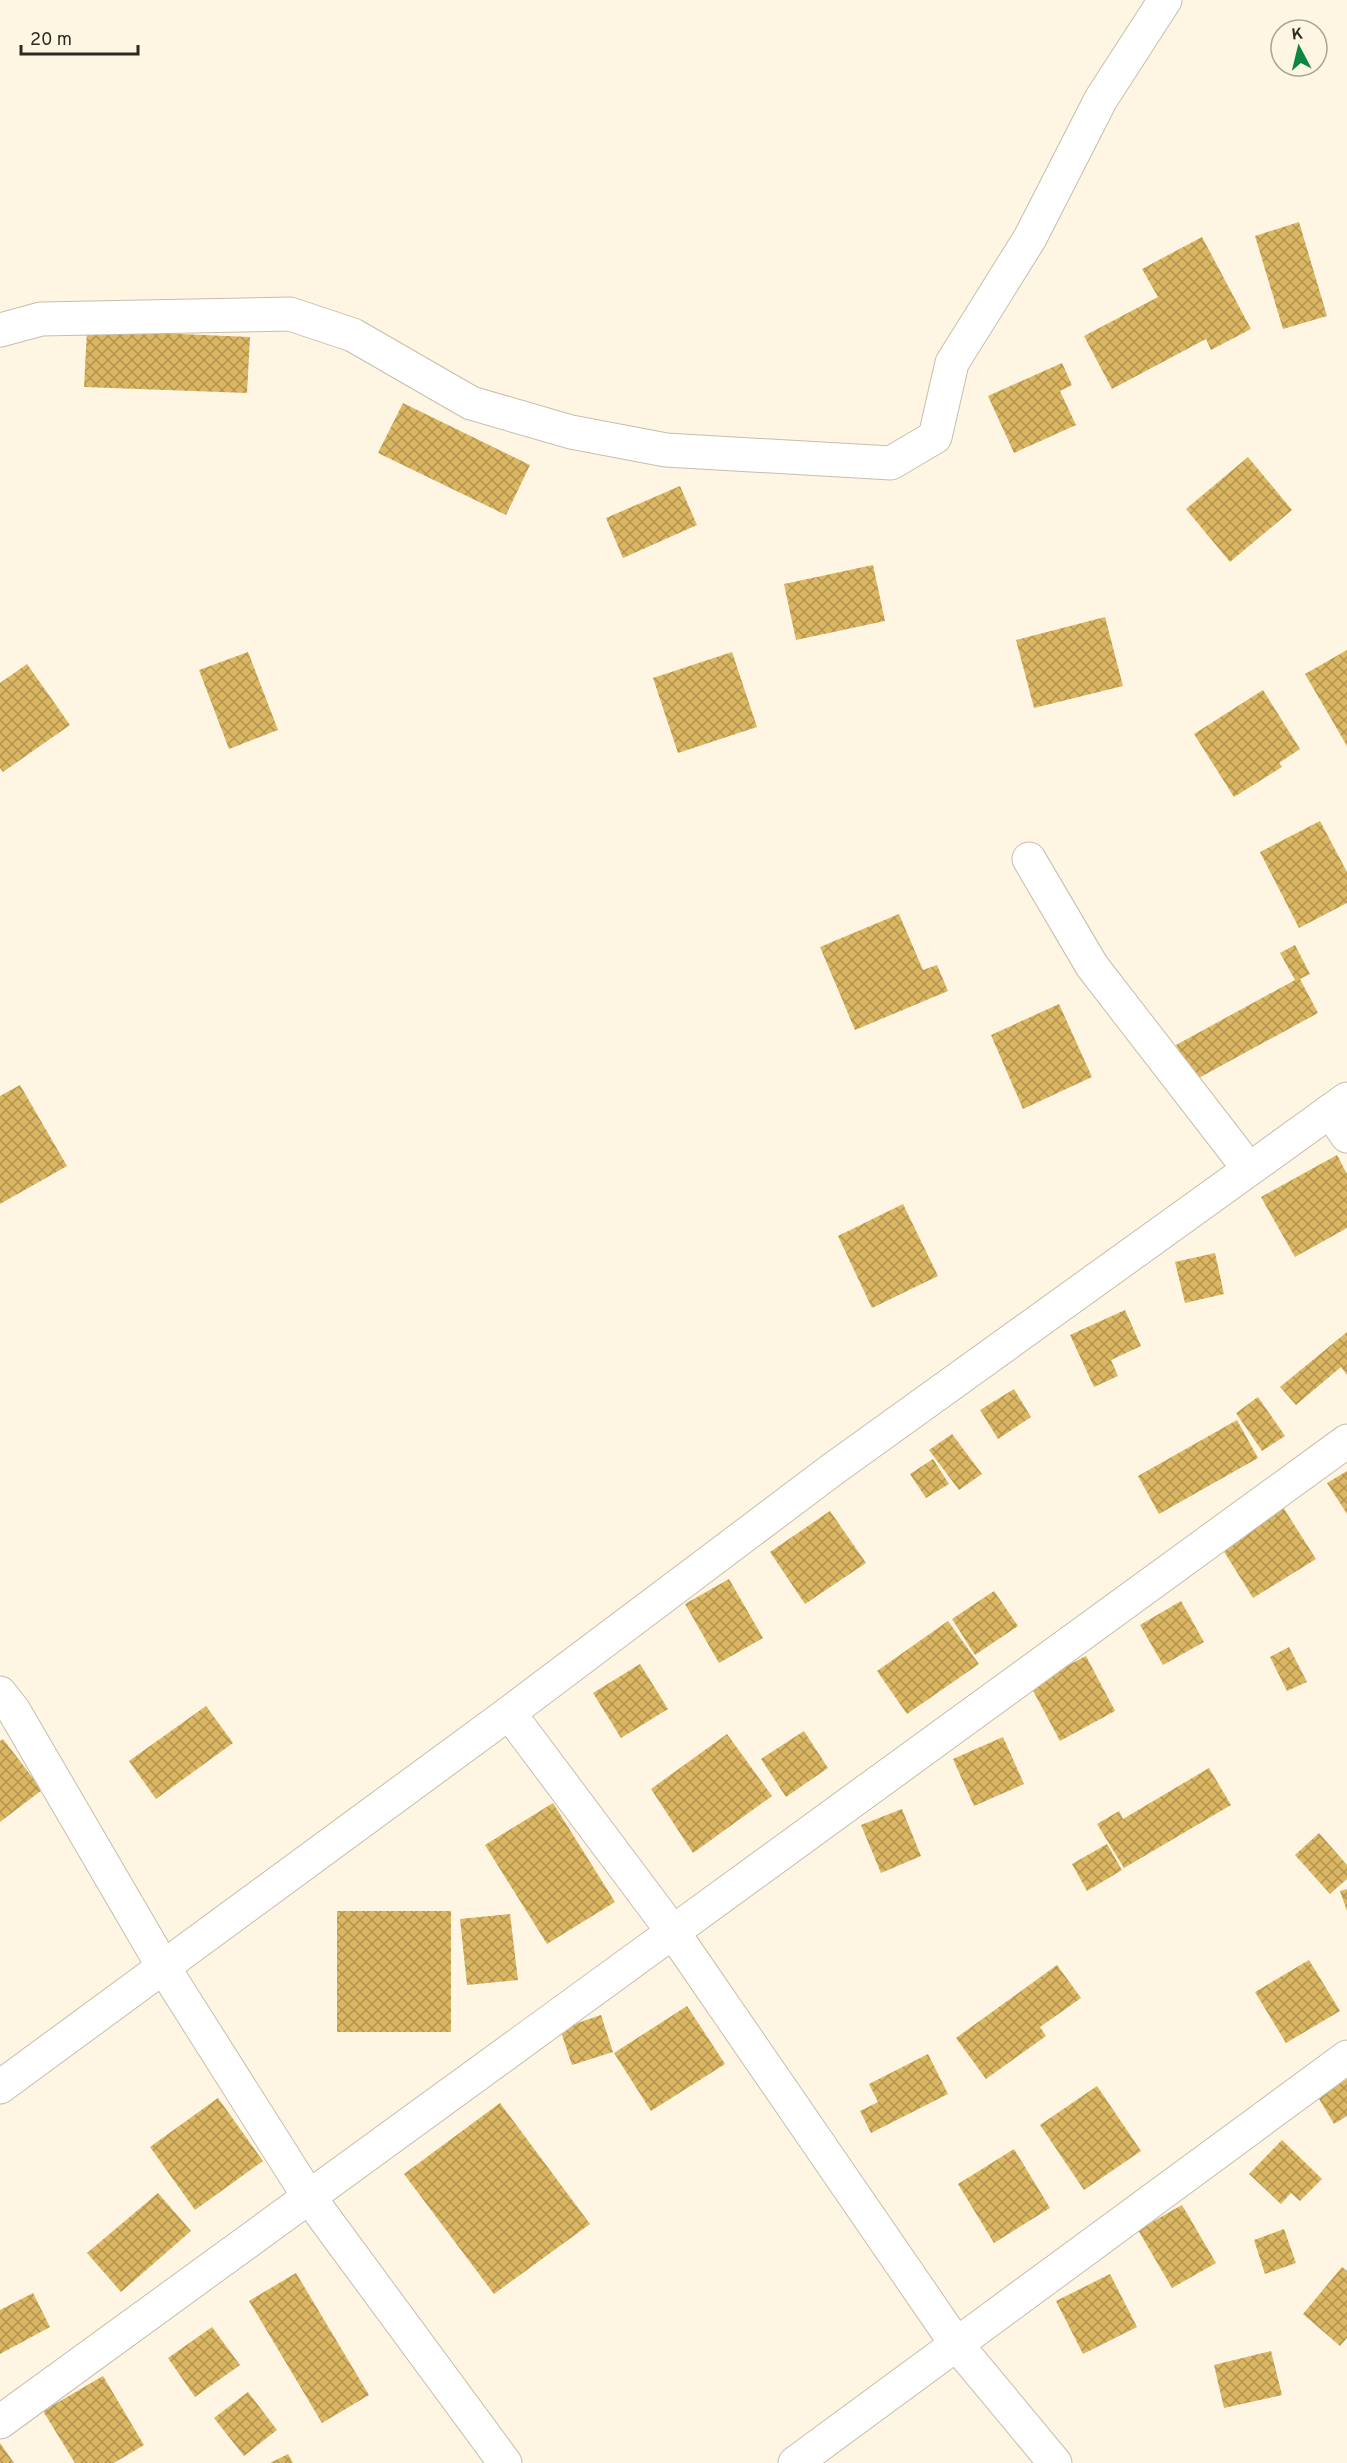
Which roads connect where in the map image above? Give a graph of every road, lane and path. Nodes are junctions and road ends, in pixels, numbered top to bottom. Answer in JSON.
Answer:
{"nodes":[{"id":1,"x":1165,"y":0,"type":"edge"},
{"id":2,"x":0,"y":330,"type":"edge"},
{"id":3,"x":1029,"y":860,"type":"dead end"},
{"id":4,"x":1341,"y":1116,"type":"edge"},
{"id":5,"x":1249,"y":1169,"type":"junction"},
{"id":6,"x":1347,"y":1441,"type":"edge"},
{"id":7,"x":5,"y":1708,"type":"edge"},
{"id":8,"x":509,"y":1713,"type":"junction"},
{"id":9,"x":673,"y":1932,"type":"junction"},
{"id":10,"x":164,"y":1968,"type":"junction"},
{"id":11,"x":1347,"y":2057,"type":"edge"},
{"id":12,"x":0,"y":2087,"type":"edge"},
{"id":13,"x":309,"y":2197,"type":"junction"},
{"id":14,"x":957,"y":2345,"type":"junction"},
{"id":15,"x":0,"y":2422,"type":"edge"},
{"id":16,"x":505,"y":2463,"type":"edge"},
{"id":17,"x":795,"y":2463,"type":"edge"},
{"id":18,"x":1055,"y":2463,"type":"edge"}],
"edges":[{"from":1,"to":2,"type":"street"},
{"from":3,"to":5,"type":"street"},
{"from":4,"to":5,"type":"street"},
{"from":5,"to":8,"type":"street"},
{"from":6,"to":9,"type":"street"},
{"from":7,"to":10,"type":"street"},
{"from":8,"to":9,"type":"street"},
{"from":8,"to":10,"type":"street"},
{"from":9,"to":13,"type":"street"},
{"from":9,"to":14,"type":"street"},
{"from":10,"to":12,"type":"street"},
{"from":10,"to":13,"type":"street"},
{"from":11,"to":14,"type":"street"},
{"from":13,"to":15,"type":"street"},
{"from":13,"to":16,"type":"street"},
{"from":14,"to":17,"type":"street"},
{"from":14,"to":18,"type":"street"}]}
